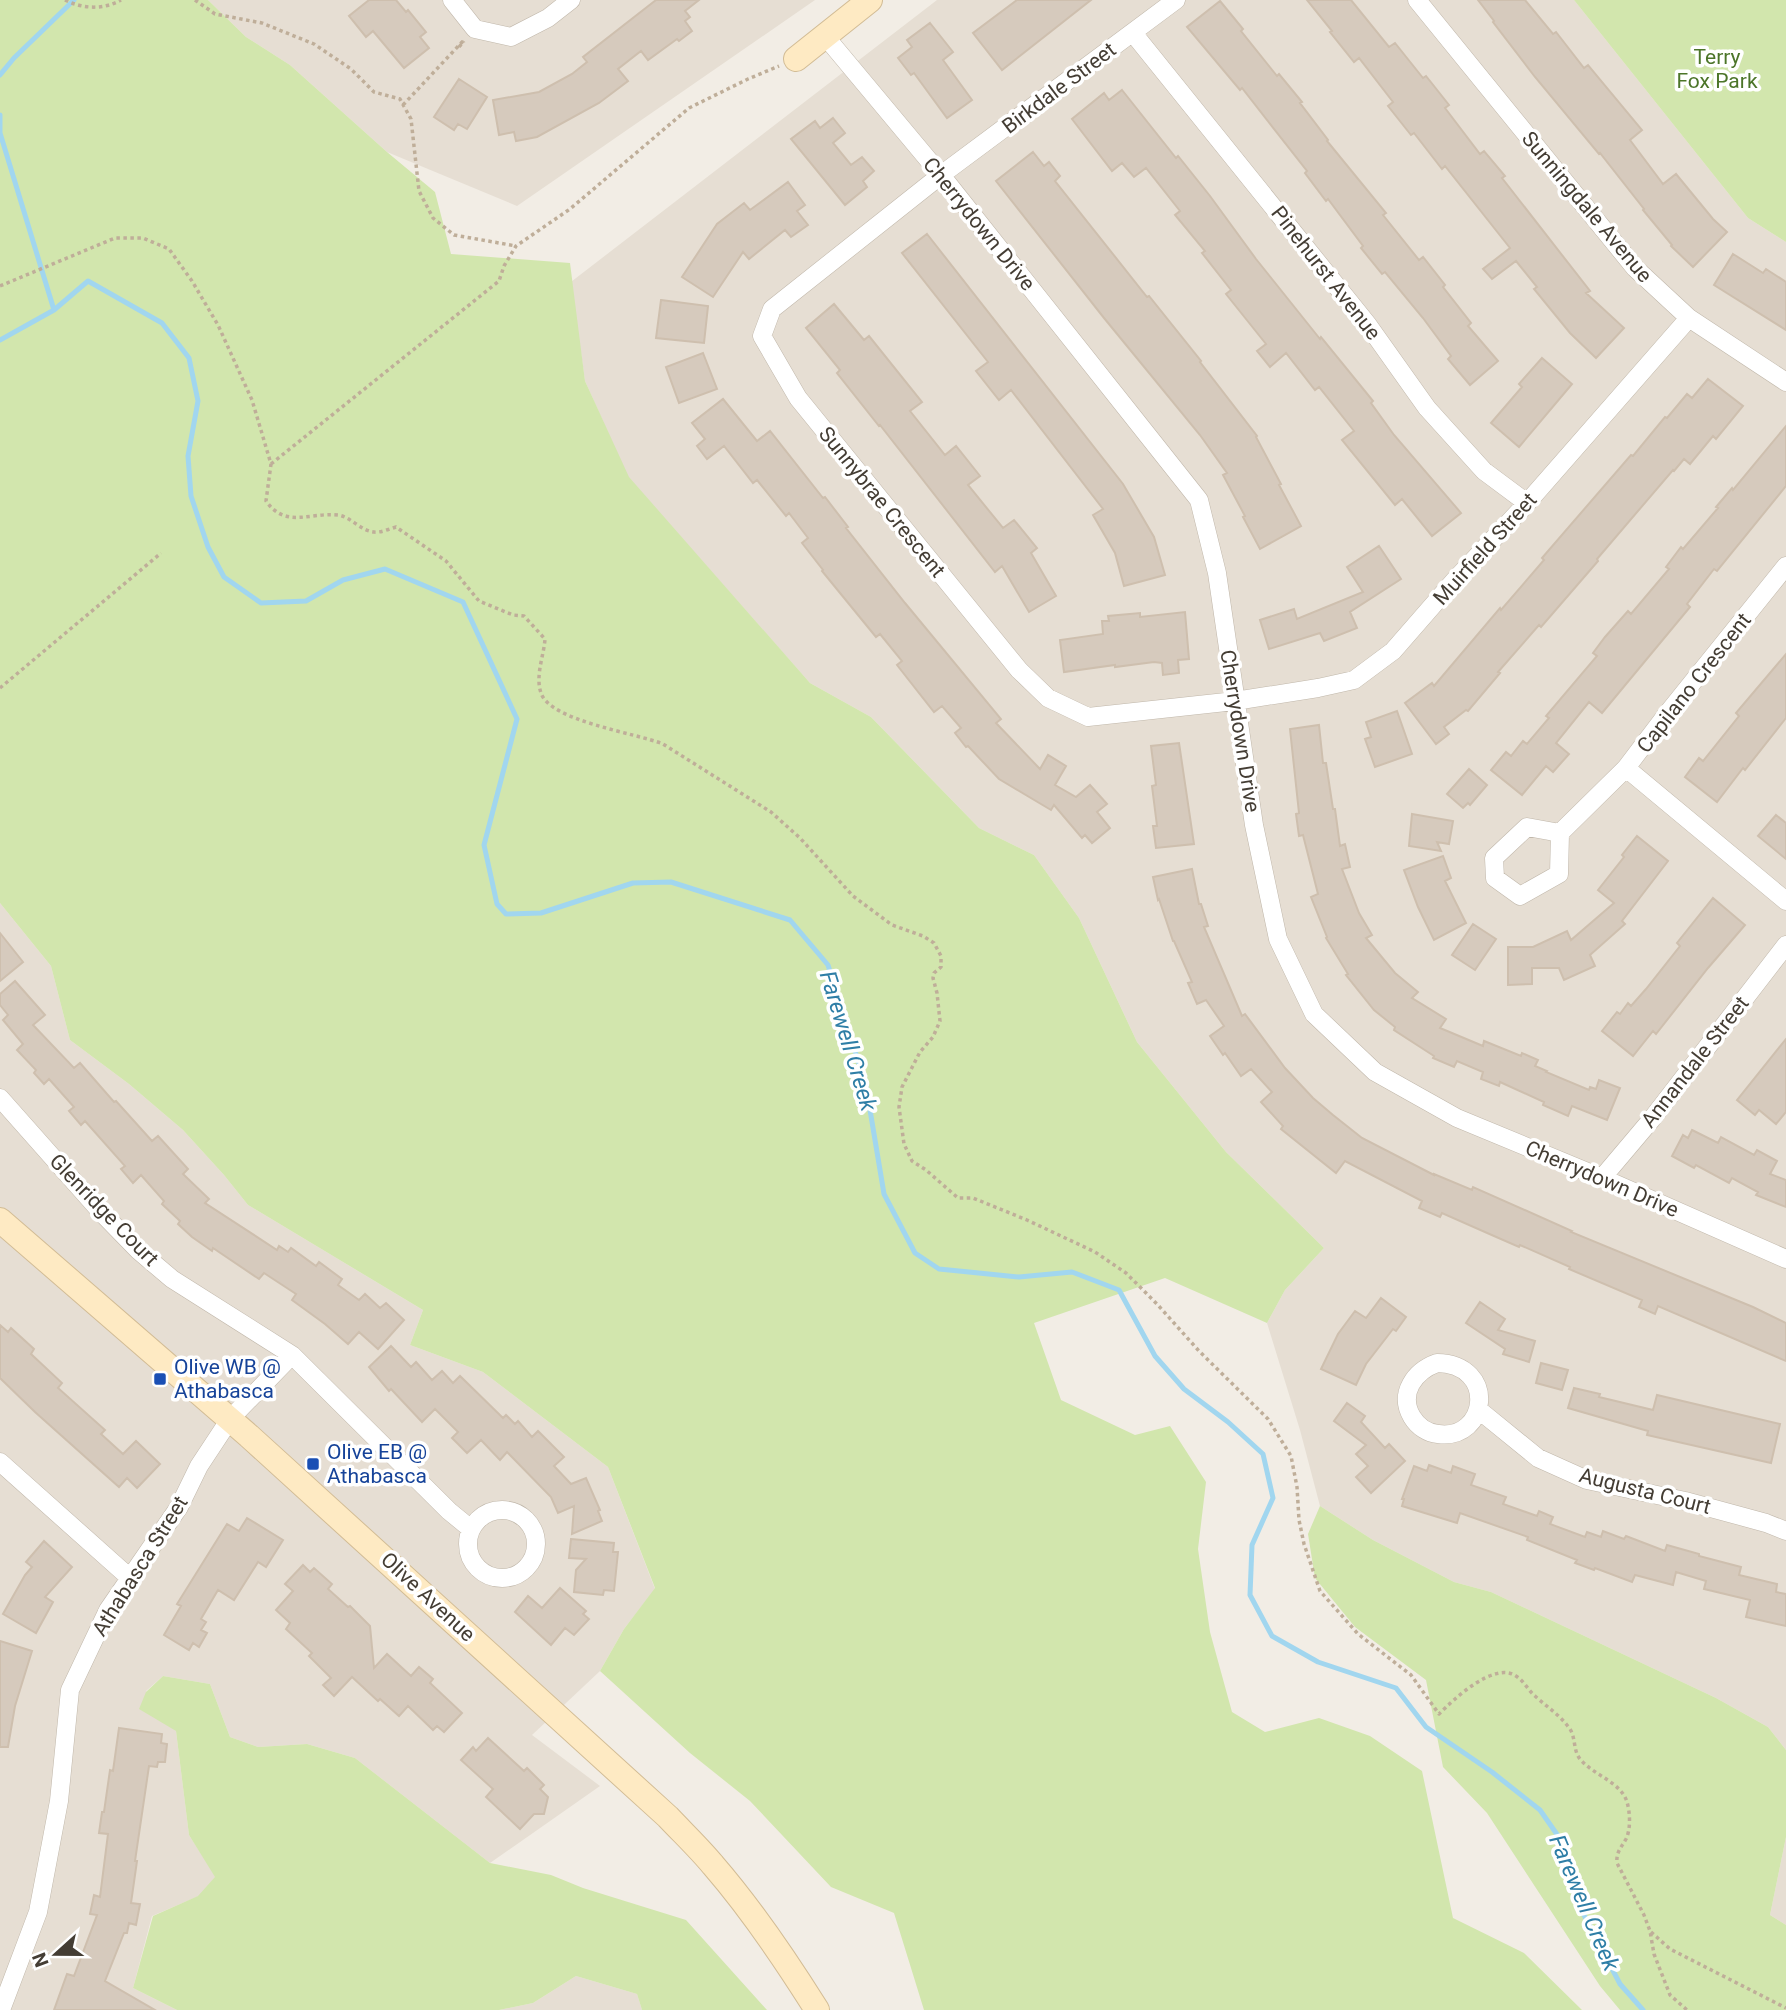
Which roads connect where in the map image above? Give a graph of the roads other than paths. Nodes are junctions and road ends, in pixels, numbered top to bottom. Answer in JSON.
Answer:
{"nodes":[{"id":1,"x":452,"y":0,"type":"edge"},
{"id":2,"x":571,"y":0,"type":"edge"},
{"id":3,"x":870,"y":0,"type":"edge"},
{"id":4,"x":1176,"y":0,"type":"edge"},
{"id":5,"x":1417,"y":0,"type":"edge"},
{"id":6,"x":1133,"y":33,"type":"junction"},
{"id":7,"x":825,"y":36,"type":"junction"},
{"id":8,"x":796,"y":59,"type":"road end"},
{"id":9,"x":941,"y":175,"type":"junction"},
{"id":10,"x":1689,"y":318,"type":"junction"},
{"id":11,"x":1786,"y":382,"type":"edge"},
{"id":12,"x":1527,"y":503,"type":"junction"},
{"id":13,"x":1786,"y":566,"type":"edge"},
{"id":14,"x":1235,"y":701,"type":"junction"},
{"id":15,"x":1626,"y":768,"type":"junction"},
{"id":16,"x":1559,"y":833,"type":"dead end"},
{"id":17,"x":1786,"y":901,"type":"edge"},
{"id":18,"x":1786,"y":945,"type":"edge"},
{"id":19,"x":0,"y":1098,"type":"edge"},
{"id":20,"x":1602,"y":1178,"type":"junction"},
{"id":21,"x":0,"y":1220,"type":"edge"},
{"id":22,"x":1786,"y":1259,"type":"edge"},
{"id":23,"x":292,"y":1356,"type":"junction"},
{"id":24,"x":1479,"y":1410,"type":"junction"},
{"id":25,"x":230,"y":1419,"type":"junction"},
{"id":26,"x":0,"y":1462,"type":"edge"},
{"id":27,"x":471,"y":1529,"type":"dead end"},
{"id":28,"x":1786,"y":1531,"type":"edge"},
{"id":29,"x":130,"y":1578,"type":"junction"},
{"id":30,"x":1,"y":2010,"type":"edge"},
{"id":31,"x":817,"y":2010,"type":"edge"}],
"edges":[{"from":1,"to":2,"type":"street"},
{"from":3,"to":7,"type":"main road"},
{"from":4,"to":6,"type":"street","name":"Birkdale Street"},
{"from":5,"to":10,"type":"street","name":"Sunningdale Avenue"},
{"from":6,"to":9,"type":"street","name":"Birkdale Street"},
{"from":6,"to":12,"type":"street","name":"Pinehurst Avenue"},
{"from":7,"to":8,"type":"main road"},
{"from":7,"to":9,"type":"street","name":"Cherrydown Drive"},
{"from":9,"to":14,"type":"street","name":"Cherrydown Drive"},
{"from":9,"to":14,"type":"street","name":"Sunnybrae Crescent"},
{"from":10,"to":11,"type":"street","name":"Sunningdale Avenue"},
{"from":10,"to":12,"type":"street","name":"Muirfield Street"},
{"from":12,"to":14,"type":"street","name":"Muirfield Street"},
{"from":13,"to":15,"type":"street","name":"Capilano Crescent"},
{"from":14,"to":20,"type":"street","name":"Cherrydown Drive"},
{"from":15,"to":16,"type":"street"},
{"from":15,"to":17,"type":"street","name":"Capilano Crescent"},
{"from":18,"to":20,"type":"street","name":"Annandale Street"},
{"from":19,"to":23,"type":"street","name":"Glenridge Court"},
{"from":20,"to":22,"type":"street","name":"Cherrydown Drive"},
{"from":21,"to":25,"type":"main road","name":"Olive Avenue"},
{"from":23,"to":25,"type":"street","name":"Athabasca Street"},
{"from":23,"to":27,"type":"street","name":"Glenridge Court"},
{"from":24,"to":24,"type":"street"},
{"from":24,"to":28,"type":"street","name":"Augusta Court"},
{"from":25,"to":29,"type":"street","name":"Athabasca Street"},
{"from":25,"to":31,"type":"main road","name":"Olive Avenue"},
{"from":26,"to":29,"type":"street"},
{"from":29,"to":30,"type":"street","name":"Athabasca Street"}]}
